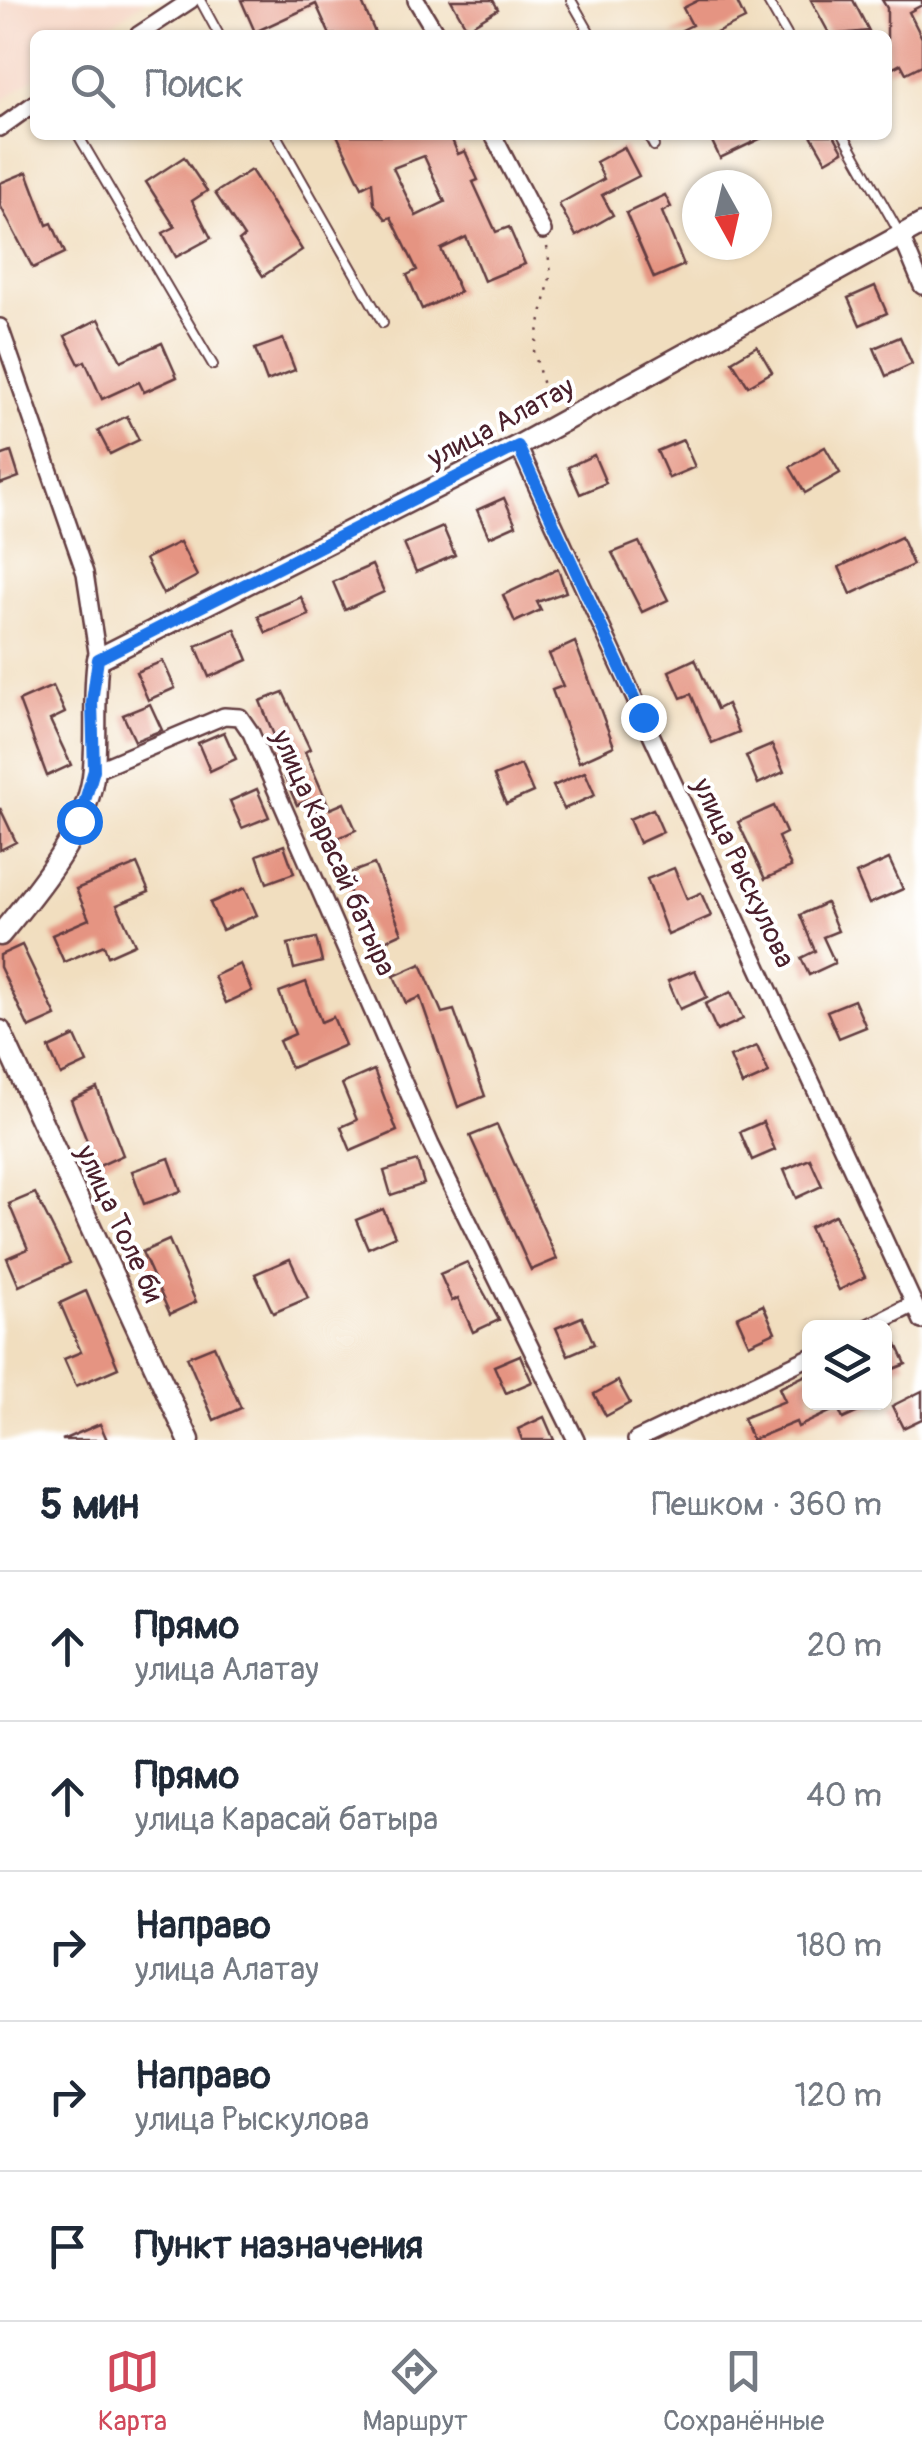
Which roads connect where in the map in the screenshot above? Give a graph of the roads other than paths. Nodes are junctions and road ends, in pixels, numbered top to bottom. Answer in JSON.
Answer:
{"nodes":[{"id":1,"x":191,"y":0,"type":"edge"},
{"id":2,"x":200,"y":0,"type":"edge"},
{"id":3,"x":416,"y":0,"type":"edge"},
{"id":4,"x":571,"y":0,"type":"edge"},
{"id":5,"x":766,"y":0,"type":"edge"},
{"id":6,"x":146,"y":30,"type":"edge"},
{"id":7,"x":217,"y":30,"type":"edge"},
{"id":8,"x":433,"y":30,"type":"edge"},
{"id":9,"x":588,"y":30,"type":"edge"},
{"id":10,"x":783,"y":30,"type":"edge"},
{"id":11,"x":30,"y":107,"type":"edge"},
{"id":12,"x":0,"y":128,"type":"edge"},
{"id":13,"x":81,"y":140,"type":"edge"},
{"id":14,"x":279,"y":140,"type":"edge"},
{"id":15,"x":495,"y":140,"type":"edge"},
{"id":16,"x":651,"y":140,"type":"edge"},
{"id":17,"x":847,"y":140,"type":"edge"},
{"id":18,"x":654,"y":146,"type":"dead end"},
{"id":19,"x":922,"y":224,"type":"edge"},
{"id":20,"x":543,"y":231,"type":"road end"},
{"id":21,"x":902,"y":238,"type":"junction"},
{"id":22,"x":922,"y":286,"type":"edge"},
{"id":23,"x":383,"y":323,"type":"dead end"},
{"id":24,"x":0,"y":327,"type":"edge"},
{"id":25,"x":6,"y":362,"type":"edge"},
{"id":26,"x":213,"y":366,"type":"dead end"},
{"id":27,"x":518,"y":446,"type":"junction"},
{"id":28,"x":98,"y":659,"type":"junction"},
{"id":29,"x":94,"y":770,"type":"junction"},
{"id":30,"x":0,"y":935,"type":"edge"},
{"id":31,"x":0,"y":1031,"type":"edge"},
{"id":32,"x":914,"y":1304,"type":"junction"},
{"id":33,"x":883,"y":1320,"type":"edge"},
{"id":34,"x":922,"y":1321,"type":"edge"},
{"id":35,"x":802,"y":1361,"type":"edge"},
{"id":36,"x":189,"y":1440,"type":"edge"},
{"id":37,"x":576,"y":1440,"type":"edge"},
{"id":38,"x":636,"y":1440,"type":"edge"}],
"edges":[{"from":1,"to":6,"type":"street"},
{"from":2,"to":7,"type":"lane"},
{"from":3,"to":8,"type":"street"},
{"from":4,"to":9,"type":"lane"},
{"from":5,"to":10,"type":"lane"},
{"from":11,"to":12,"type":"street"},
{"from":13,"to":26,"type":"lane"},
{"from":14,"to":23,"type":"lane"},
{"from":15,"to":20,"type":"street"},
{"from":16,"to":18,"type":"lane"},
{"from":17,"to":21,"type":"lane"},
{"from":19,"to":21,"type":"street","name":"улица Алатау"},
{"from":21,"to":22,"type":"street"},
{"from":21,"to":27,"type":"street","name":"улица Алатау"},
{"from":24,"to":25,"type":"street"},
{"from":25,"to":28,"type":"street"},
{"from":27,"to":28,"type":"street","name":"улица Алатау"},
{"from":27,"to":32,"type":"street","name":"улица Рыскулова"},
{"from":28,"to":29,"type":"street"},
{"from":29,"to":30,"type":"street"},
{"from":29,"to":37,"type":"street","name":"улица Карасай батыра"},
{"from":31,"to":36,"type":"street","name":"улица Толе би"},
{"from":32,"to":33,"type":"street"},
{"from":32,"to":34,"type":"street","name":"улица Рыскулова"},
{"from":35,"to":38,"type":"street"}]}
